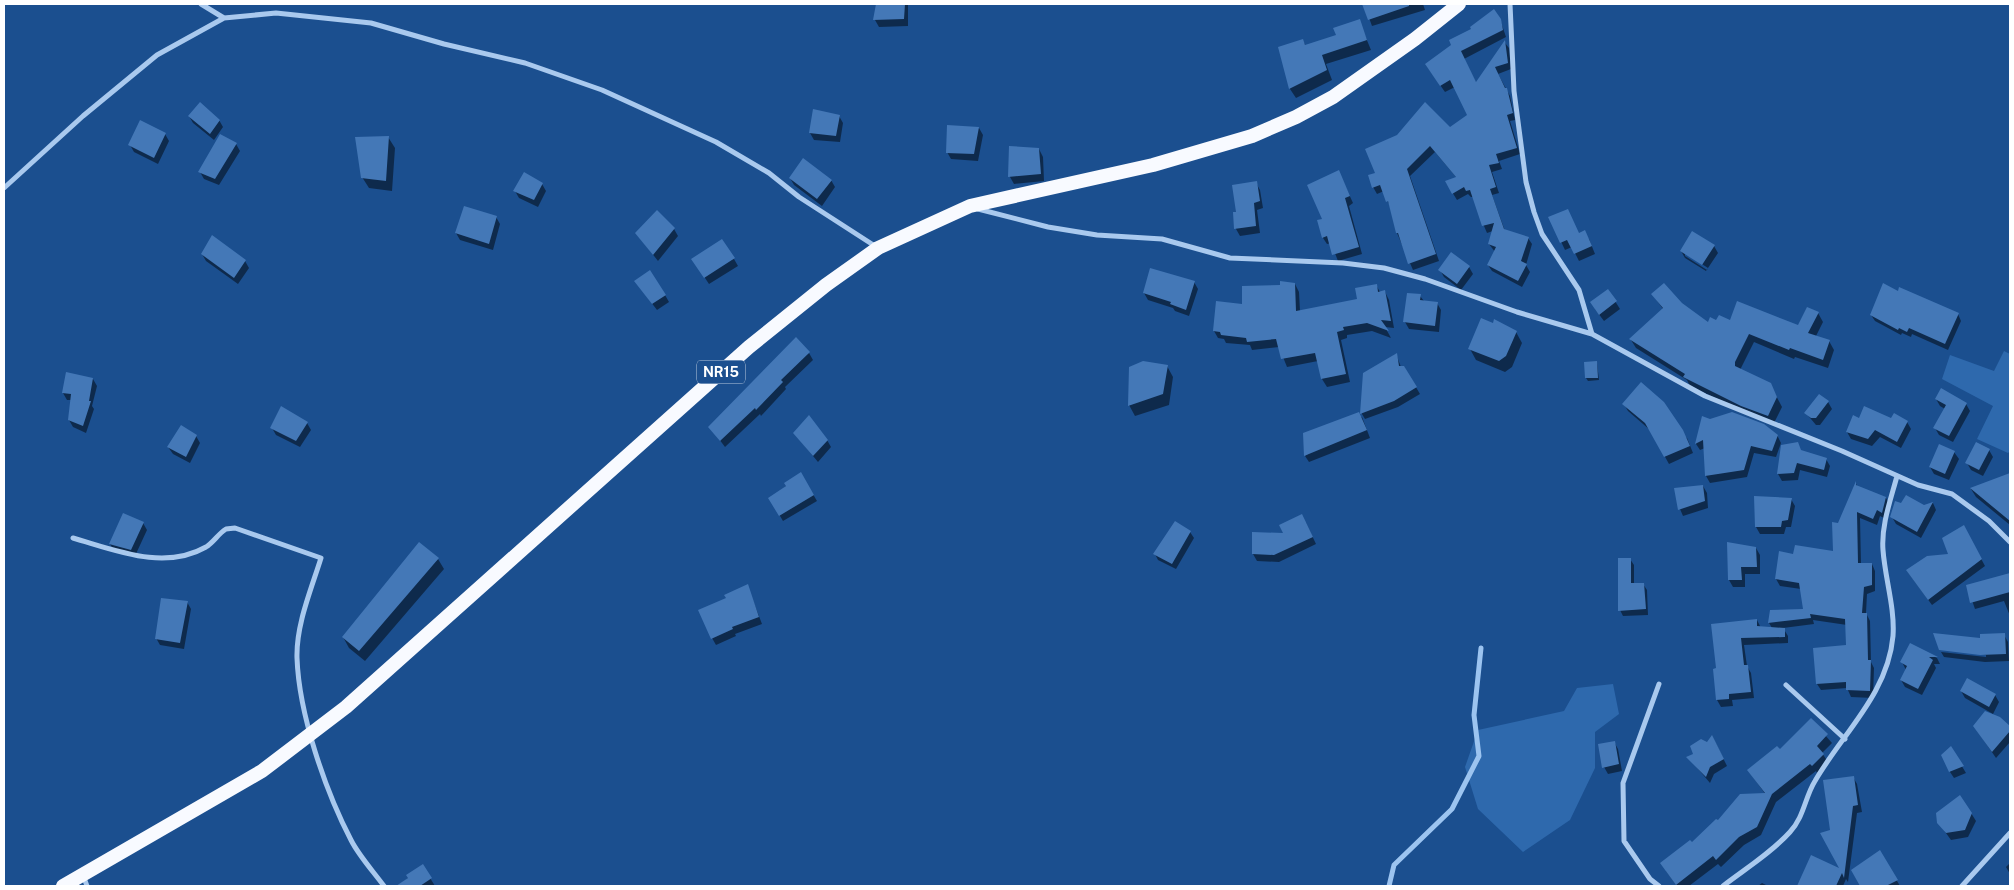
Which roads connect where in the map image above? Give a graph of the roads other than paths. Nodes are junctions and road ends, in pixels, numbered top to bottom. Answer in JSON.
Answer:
{"nodes":[{"id":1,"x":201,"y":4,"type":"edge"},
{"id":2,"x":1459,"y":4,"type":"edge"},
{"id":3,"x":1510,"y":4,"type":"edge"},
{"id":4,"x":224,"y":18,"type":"junction"},
{"id":5,"x":4,"y":188,"type":"edge"},
{"id":6,"x":970,"y":206,"type":"junction"},
{"id":7,"x":878,"y":248,"type":"junction"},
{"id":8,"x":1592,"y":334,"type":"junction"},
{"id":9,"x":1897,"y":476,"type":"junction"},
{"id":10,"x":73,"y":538,"type":"dead end"},
{"id":11,"x":2010,"y":542,"type":"edge"},
{"id":12,"x":1660,"y":684,"type":"dead end"},
{"id":13,"x":1786,"y":685,"type":"dead end"},
{"id":14,"x":310,"y":735,"type":"junction"},
{"id":15,"x":1845,"y":739,"type":"junction"},
{"id":16,"x":2010,"y":834,"type":"edge"},
{"id":17,"x":85,"y":880,"type":"edge"},
{"id":18,"x":63,"y":886,"type":"edge"},
{"id":19,"x":384,"y":886,"type":"edge"},
{"id":20,"x":1659,"y":886,"type":"edge"},
{"id":21,"x":1723,"y":886,"type":"edge"},
{"id":22,"x":1962,"y":886,"type":"edge"}],
"edges":[{"from":1,"to":4,"type":"street"},
{"from":2,"to":6,"type":"highway","number":"NR15"},
{"from":3,"to":8,"type":"street"},
{"from":4,"to":5,"type":"street"},
{"from":4,"to":7,"type":"street"},
{"from":6,"to":7,"type":"highway","number":"NR15"},
{"from":6,"to":8,"type":"street"},
{"from":7,"to":14,"type":"highway","number":"NR15"},
{"from":8,"to":9,"type":"street"},
{"from":9,"to":11,"type":"street"},
{"from":9,"to":15,"type":"street"},
{"from":10,"to":14,"type":"street"},
{"from":12,"to":20,"type":"street"},
{"from":13,"to":15,"type":"street"},
{"from":14,"to":17,"type":"highway","number":"NR15"},
{"from":14,"to":19,"type":"street"},
{"from":15,"to":21,"type":"street"},
{"from":16,"to":22,"type":"street"},
{"from":17,"to":18,"type":"highway","number":"NR15"}]}
